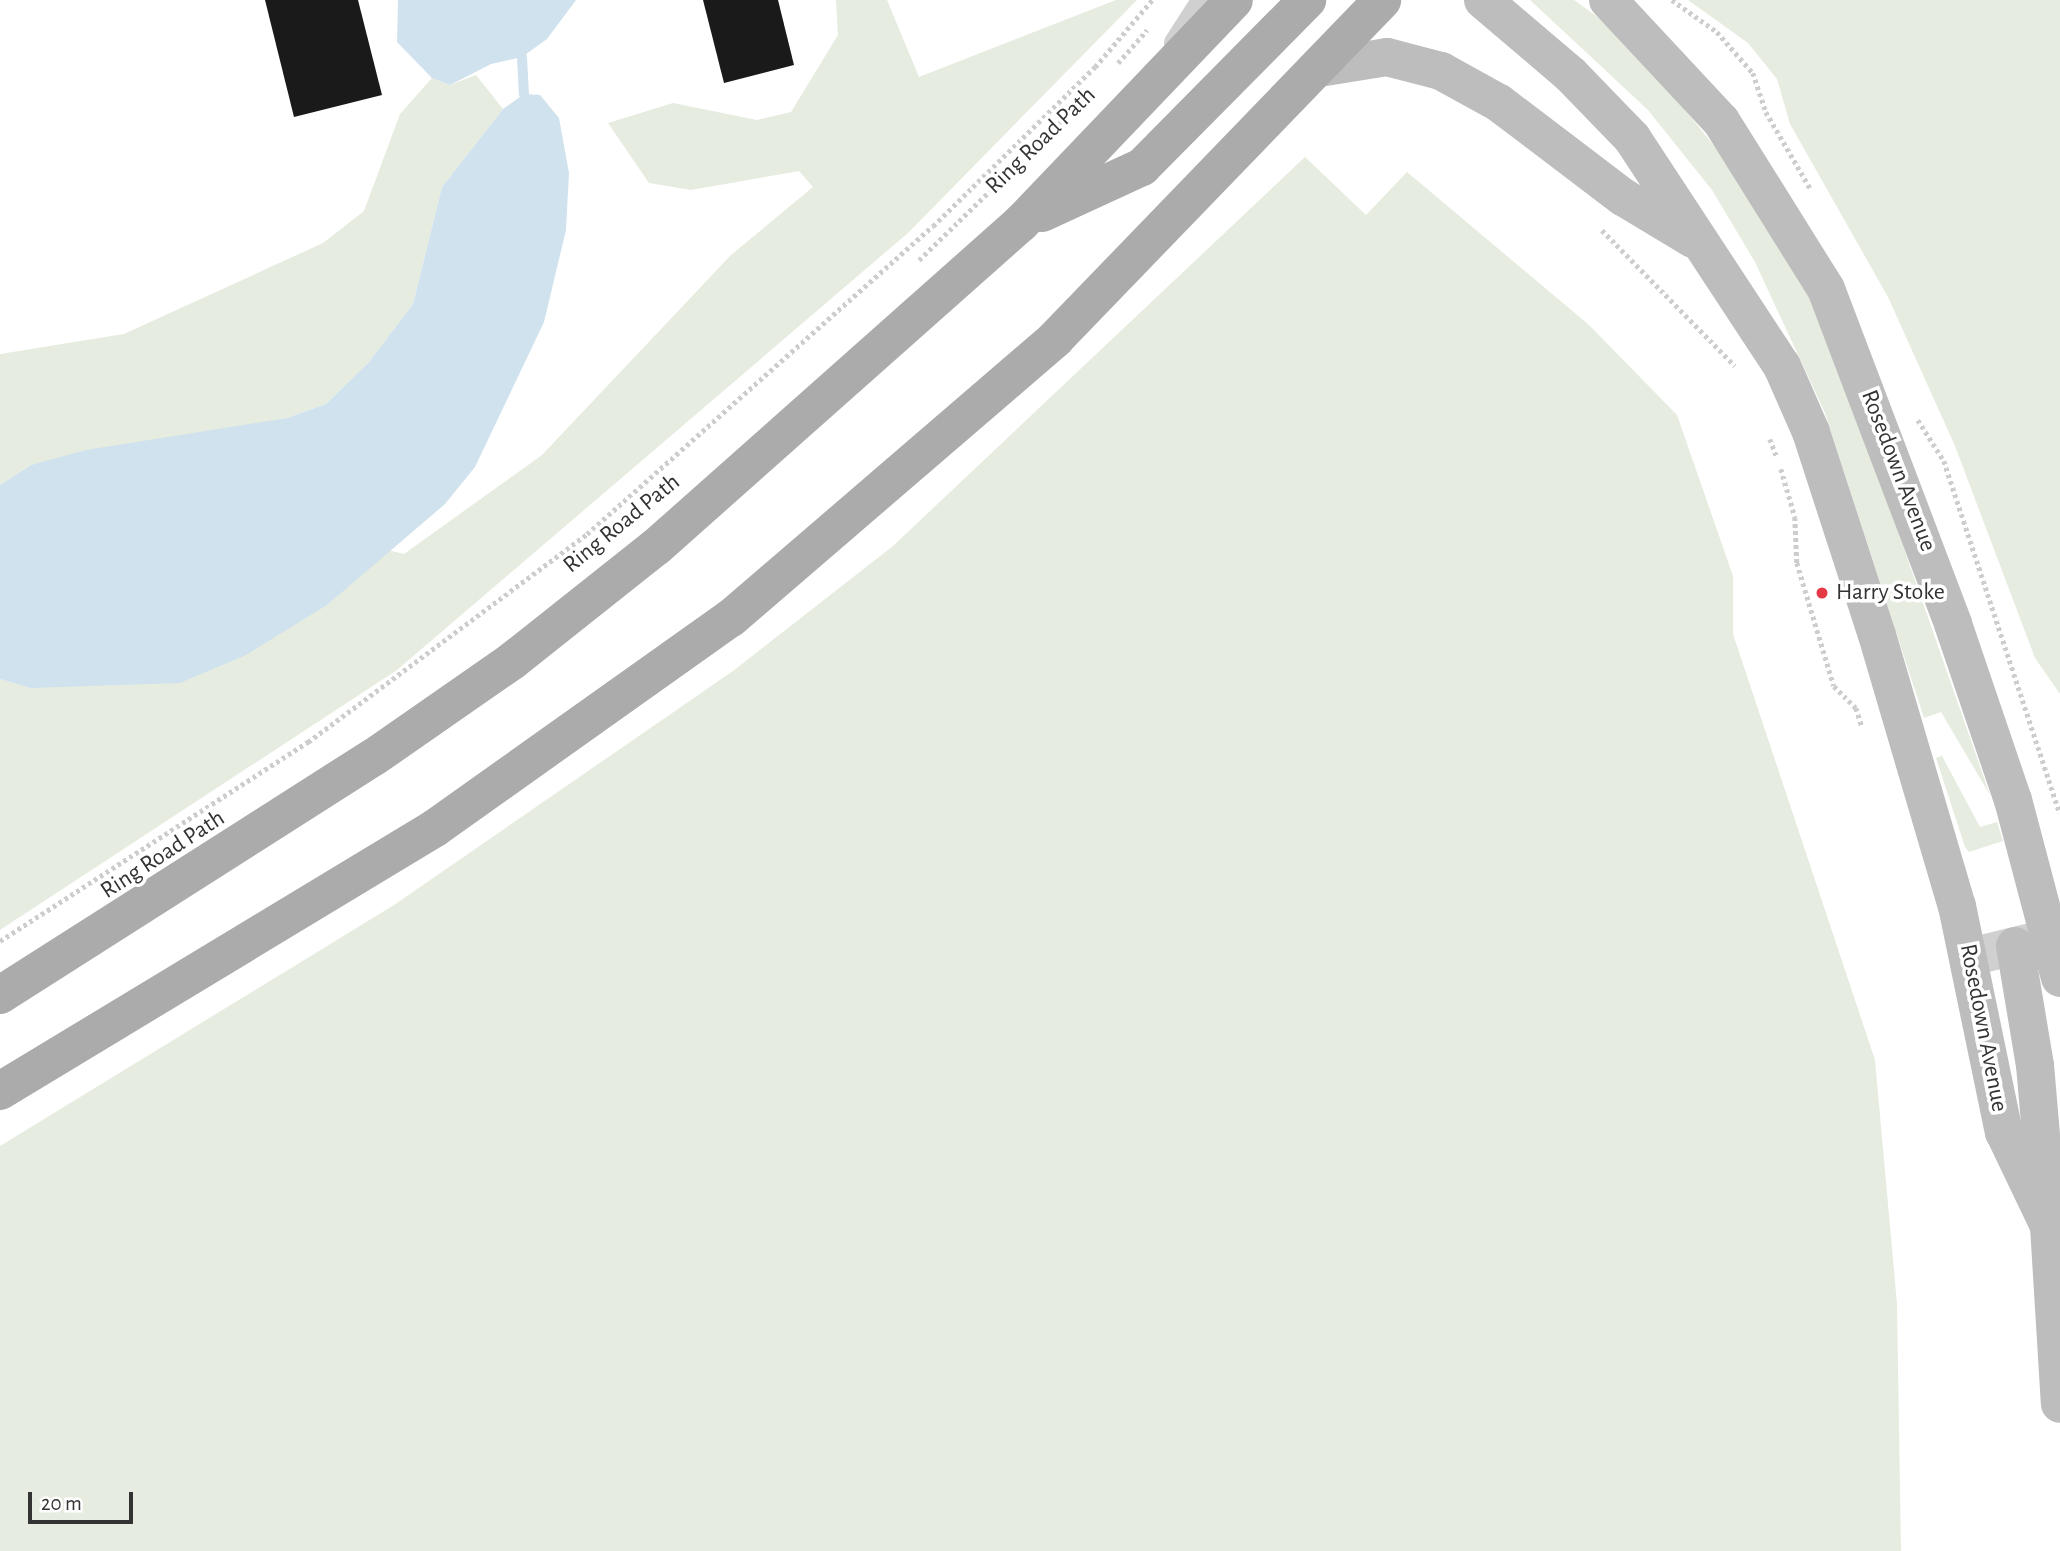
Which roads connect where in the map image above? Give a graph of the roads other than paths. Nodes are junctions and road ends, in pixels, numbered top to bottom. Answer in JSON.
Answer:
{"nodes":[{"id":1,"x":1201,"y":0,"type":"edge"},
{"id":2,"x":1234,"y":0,"type":"edge"},
{"id":3,"x":1307,"y":0,"type":"edge"},
{"id":4,"x":1382,"y":0,"type":"edge"},
{"id":5,"x":1483,"y":0,"type":"edge"},
{"id":6,"x":1620,"y":6,"type":"edge"},
{"id":7,"x":1319,"y":68,"type":"junction"},
{"id":8,"x":1127,"y":115,"type":"junction"},
{"id":9,"x":1021,"y":223,"type":"junction"},
{"id":10,"x":1700,"y":243,"type":"junction"},
{"id":11,"x":2055,"y":936,"type":"edge"},
{"id":12,"x":2014,"y":946,"type":"junction"},
{"id":13,"x":1970,"y":957,"type":"junction"},
{"id":14,"x":2060,"y":978,"type":"edge"},
{"id":15,"x":0,"y":995,"type":"edge"},
{"id":16,"x":0,"y":1091,"type":"edge"},
{"id":17,"x":2060,"y":1177,"type":"edge"},
{"id":18,"x":2049,"y":1226,"type":"junction"},
{"id":19,"x":2060,"y":1404,"type":"edge"}],
"edges":[{"from":1,"to":8,"type":"lane"},
{"from":2,"to":8,"type":"main road"},
{"from":3,"to":9,"type":"main road"},
{"from":4,"to":7,"type":"main road"},
{"from":5,"to":10,"type":"street","name":"Rosedown Avenue"},
{"from":6,"to":11,"type":"street","name":"Rosedown Avenue"},
{"from":7,"to":10,"type":"street","name":"Rosedown Avenue"},
{"from":7,"to":16,"type":"main road"},
{"from":8,"to":9,"type":"main road"},
{"from":9,"to":15,"type":"main road"},
{"from":10,"to":13,"type":"street","name":"Rosedown Avenue"},
{"from":11,"to":12,"type":"street"},
{"from":11,"to":14,"type":"street","name":"Rosedown Avenue"},
{"from":12,"to":13,"type":"street"},
{"from":12,"to":18,"type":"street"},
{"from":13,"to":18,"type":"street","name":"Rosedown Avenue"},
{"from":17,"to":18,"type":"street","name":"Rosedown Avenue"},
{"from":18,"to":19,"type":"street","name":"Rosedown Avenue"}]}
